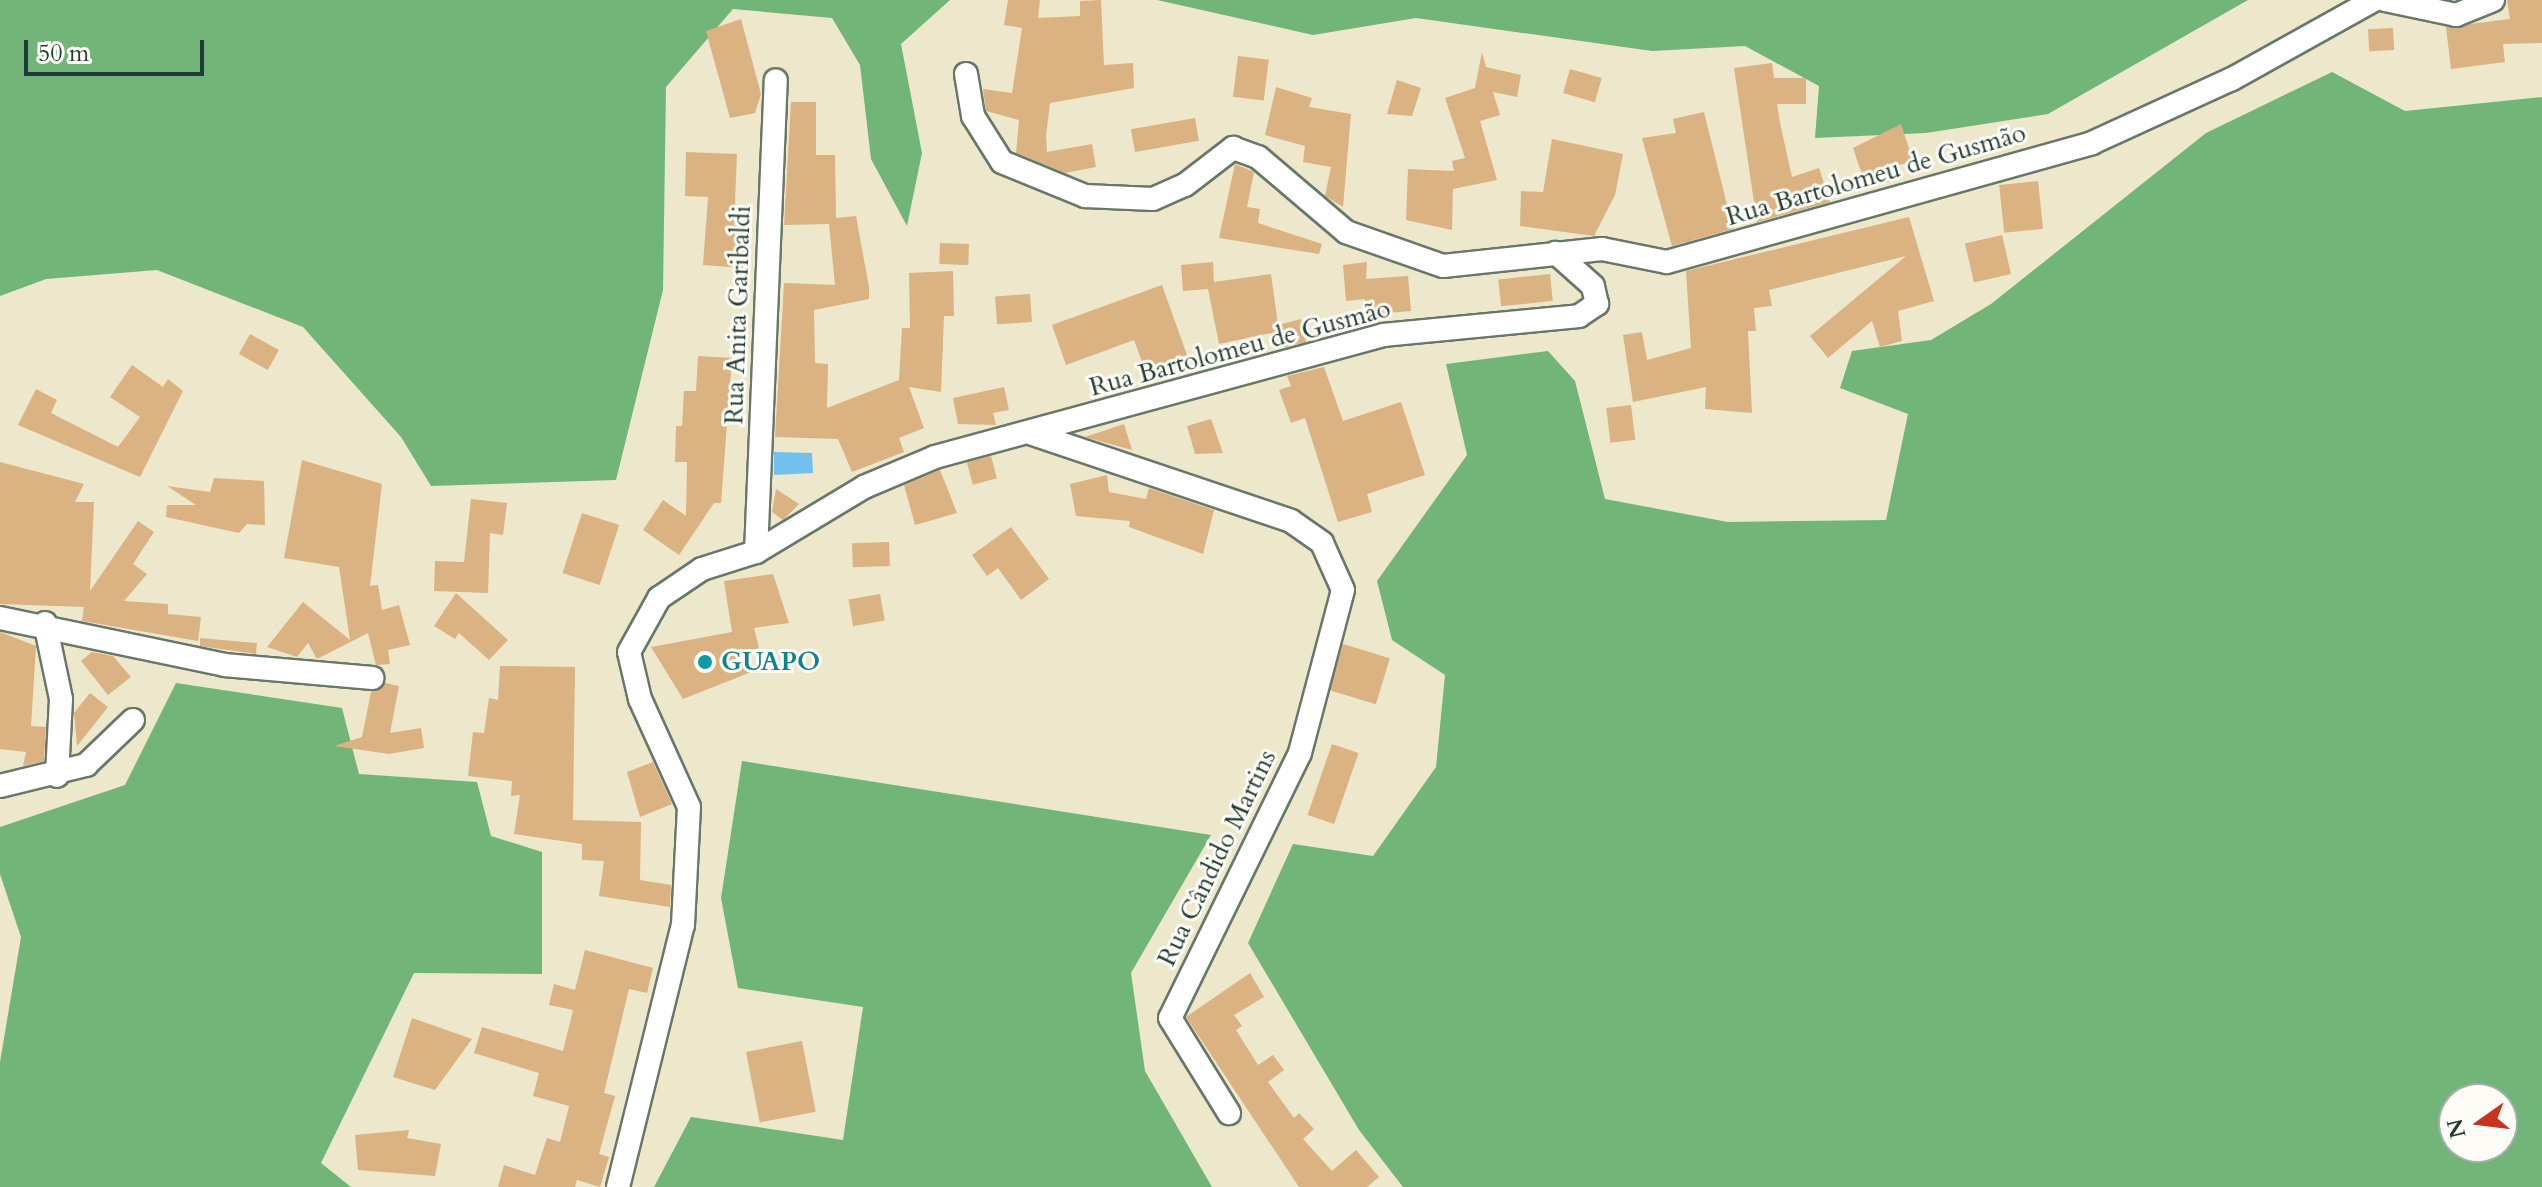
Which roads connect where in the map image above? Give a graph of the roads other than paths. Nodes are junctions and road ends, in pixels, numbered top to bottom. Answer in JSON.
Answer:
{"nodes":[{"id":1,"x":2374,"y":0,"type":"edge"},
{"id":2,"x":2385,"y":0,"type":"edge"},
{"id":3,"x":2493,"y":0,"type":"edge"},
{"id":4,"x":966,"y":74,"type":"dead end"},
{"id":5,"x":776,"y":80,"type":"dead end"},
{"id":6,"x":1556,"y":253,"type":"junction"},
{"id":7,"x":1033,"y":434,"type":"junction"},
{"id":8,"x":756,"y":552,"type":"junction"},
{"id":9,"x":0,"y":618,"type":"edge"},
{"id":10,"x":45,"y":623,"type":"junction"},
{"id":11,"x":372,"y":678,"type":"dead end"},
{"id":12,"x":133,"y":720,"type":"dead end"},
{"id":13,"x":57,"y":776,"type":"junction"},
{"id":14,"x":0,"y":786,"type":"edge"},
{"id":15,"x":1229,"y":1113,"type":"dead end"},
{"id":16,"x":618,"y":1187,"type":"edge"}],
"edges":[{"from":1,"to":6,"type":"street","name":"Rua Bartolomeu de Gusmão"},
{"from":2,"to":3,"type":"street"},
{"from":4,"to":6,"type":"street"},
{"from":5,"to":8,"type":"street","name":"Rua Anita Garibaldi"},
{"from":6,"to":7,"type":"street","name":"Rua Bartolomeu de Gusmão"},
{"from":7,"to":8,"type":"street","name":"Rua Bartolomeu de Gusmão"},
{"from":7,"to":15,"type":"street","name":"Rua Cândido Martins"},
{"from":8,"to":16,"type":"street","name":"Rua Bartolomeu de Gusmão"},
{"from":9,"to":10,"type":"street"},
{"from":10,"to":11,"type":"street"},
{"from":10,"to":13,"type":"street"},
{"from":12,"to":13,"type":"street"},
{"from":13,"to":14,"type":"street"}]}
